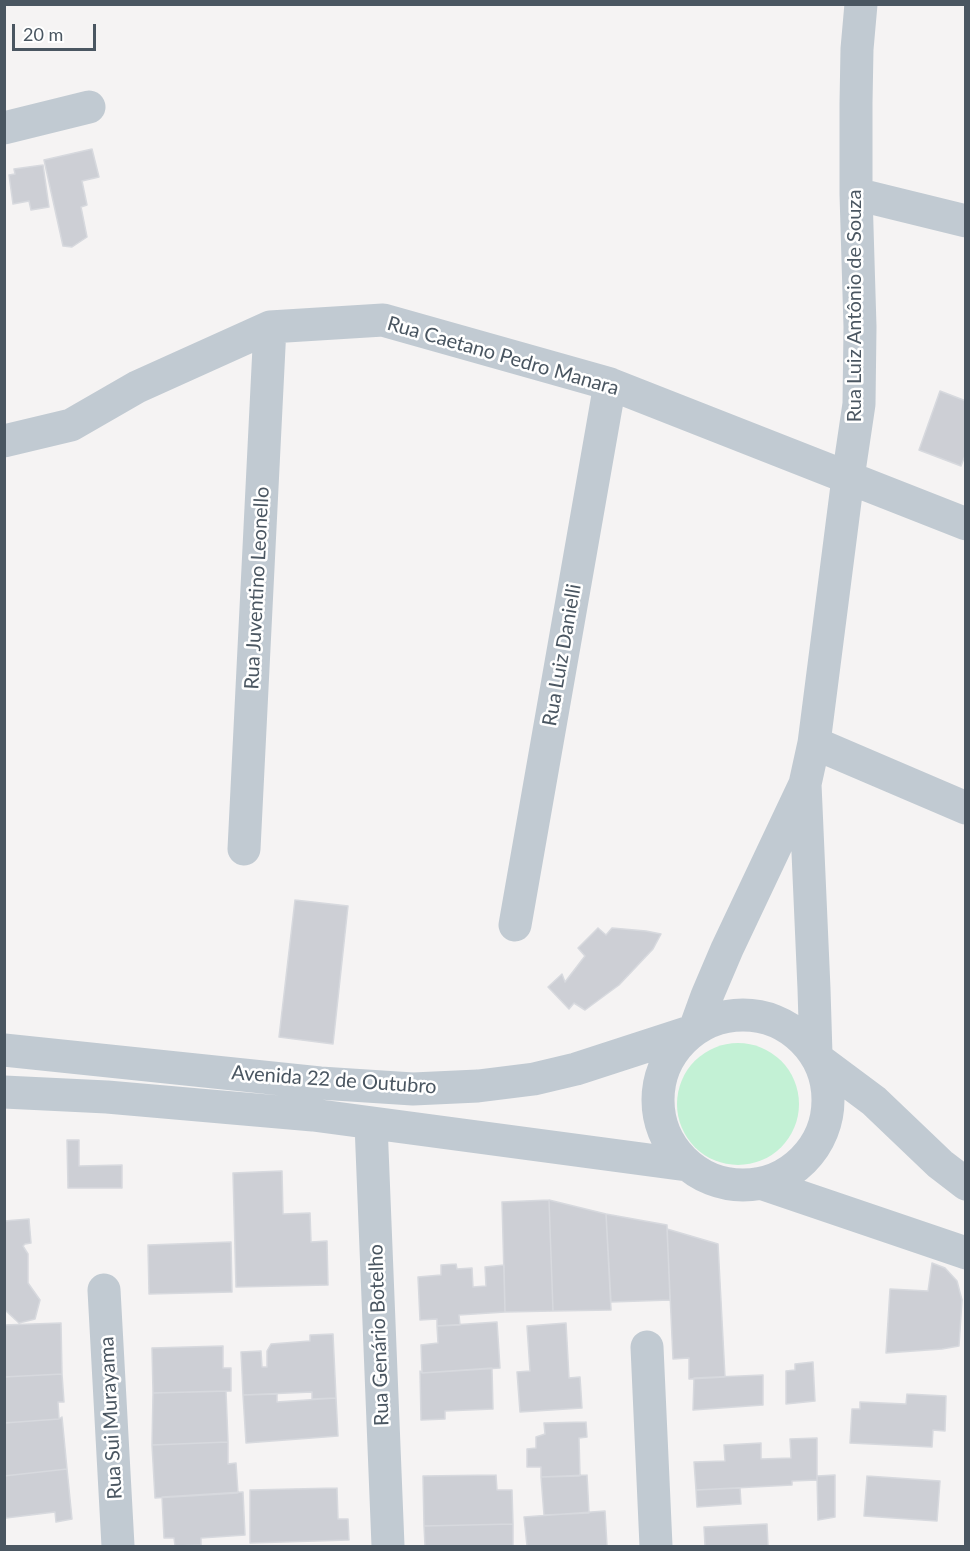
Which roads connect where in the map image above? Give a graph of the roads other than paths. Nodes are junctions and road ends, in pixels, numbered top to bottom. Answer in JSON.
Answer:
{"nodes":[{"id":1,"x":861,"y":4,"type":"edge"},
{"id":2,"x":89,"y":107,"type":"dead end"},
{"id":3,"x":4,"y":128,"type":"edge"},
{"id":4,"x":856,"y":194,"type":"junction"},
{"id":5,"x":966,"y":221,"type":"edge"},
{"id":6,"x":270,"y":327,"type":"junction"},
{"id":7,"x":610,"y":384,"type":"junction"},
{"id":8,"x":4,"y":441,"type":"edge"},
{"id":9,"x":848,"y":478,"type":"junction"},
{"id":10,"x":966,"y":524,"type":"edge"},
{"id":11,"x":814,"y":743,"type":"junction"},
{"id":12,"x":805,"y":784,"type":"junction"},
{"id":13,"x":966,"y":808,"type":"edge"},
{"id":14,"x":244,"y":849,"type":"dead end"},
{"id":15,"x":515,"y":925,"type":"dead end"},
{"id":16,"x":694,"y":1030,"type":"junction"},
{"id":17,"x":5,"y":1046,"type":"edge"},
{"id":18,"x":817,"y":1057,"type":"junction"},
{"id":19,"x":4,"y":1092,"type":"edge"},
{"id":20,"x":370,"y":1124,"type":"junction"},
{"id":21,"x":687,"y":1165,"type":"junction"},
{"id":22,"x":763,"y":1184,"type":"junction"},
{"id":23,"x":966,"y":1184,"type":"edge"},
{"id":24,"x":966,"y":1253,"type":"edge"},
{"id":25,"x":104,"y":1290,"type":"dead end"},
{"id":26,"x":647,"y":1347,"type":"dead end"},
{"id":27,"x":118,"y":1546,"type":"edge"},
{"id":28,"x":388,"y":1546,"type":"edge"},
{"id":29,"x":656,"y":1546,"type":"edge"}],
"edges":[{"from":1,"to":4,"type":"street","name":"Rua Luiz Antônio de Souza"},
{"from":2,"to":3,"type":"street"},
{"from":4,"to":5,"type":"street"},
{"from":4,"to":9,"type":"street","name":"Rua Luiz Antônio de Souza"},
{"from":6,"to":7,"type":"street","name":"Rua Caetano Pedro Manara"},
{"from":6,"to":8,"type":"street","name":"Rua Caetano Pedro Manara"},
{"from":6,"to":14,"type":"street","name":"Rua Juventino Leonello"},
{"from":7,"to":9,"type":"street","name":"Rua Caetano Pedro Manara"},
{"from":7,"to":15,"type":"street","name":"Rua Luiz Danielli"},
{"from":9,"to":10,"type":"street","name":"Rua Caetano Pedro Manara"},
{"from":9,"to":11,"type":"street","name":"Rua Luiz Antônio de Souza"},
{"from":11,"to":12,"type":"street","name":"Rua Luiz Antônio de Souza"},
{"from":11,"to":13,"type":"street"},
{"from":12,"to":16,"type":"street"},
{"from":12,"to":18,"type":"street"},
{"from":16,"to":17,"type":"street","name":"Avenida 22 de Outubro"},
{"from":16,"to":18,"type":"street"},
{"from":16,"to":21,"type":"street"},
{"from":18,"to":22,"type":"street"},
{"from":18,"to":23,"type":"street"},
{"from":19,"to":20,"type":"street","name":"Avenida 22 de Outubro"},
{"from":20,"to":21,"type":"street","name":"Avenida 22 de Outubro"},
{"from":20,"to":28,"type":"street","name":"Rua Genário Botelho"},
{"from":21,"to":22,"type":"street"},
{"from":22,"to":24,"type":"street"},
{"from":25,"to":27,"type":"street","name":"Rua Sui Murayama"},
{"from":26,"to":29,"type":"street"}]}
